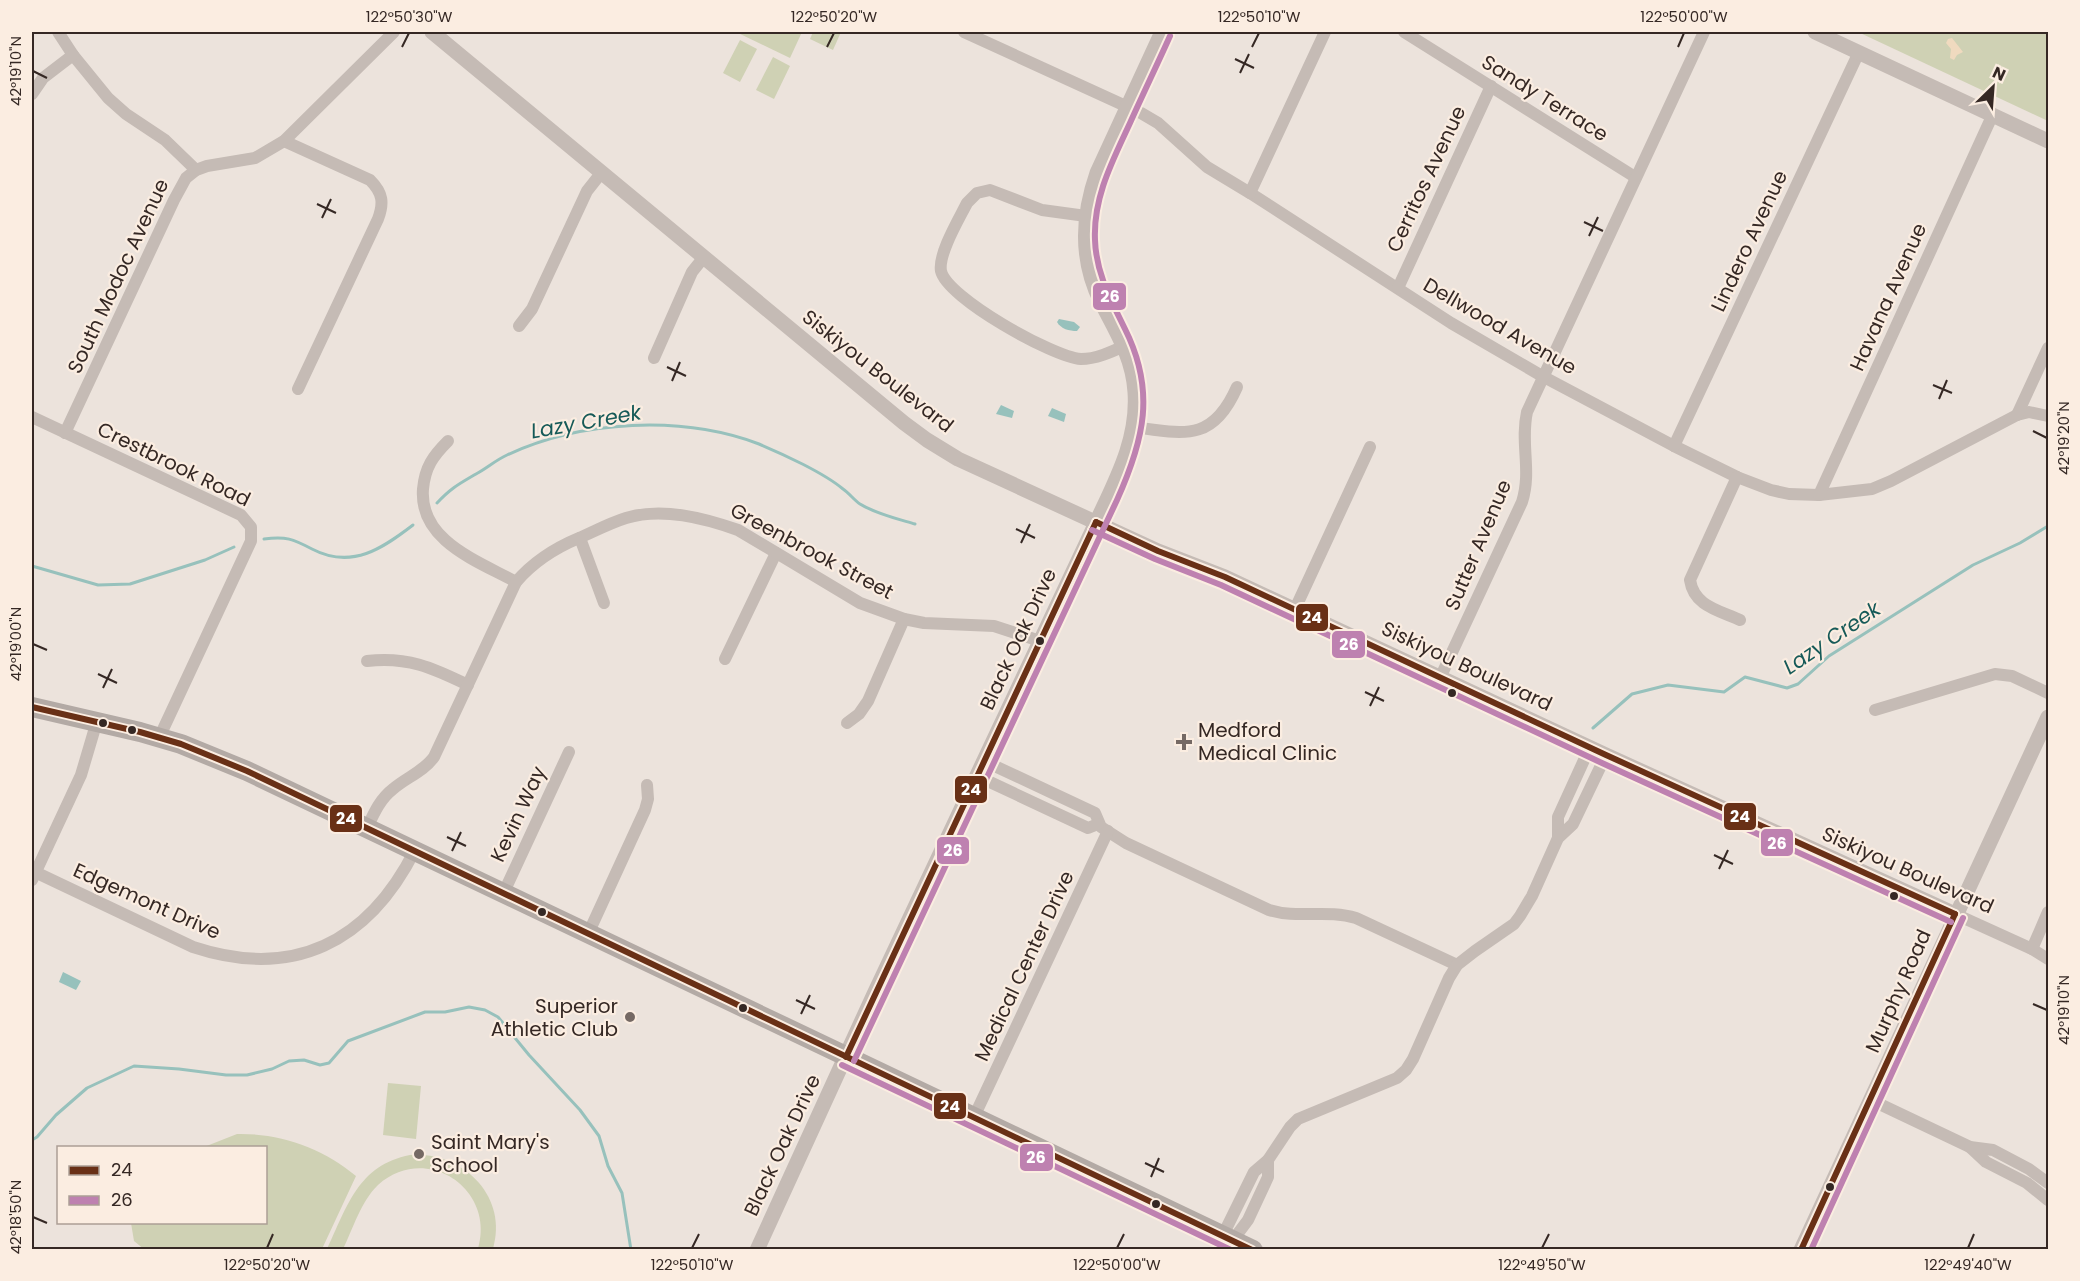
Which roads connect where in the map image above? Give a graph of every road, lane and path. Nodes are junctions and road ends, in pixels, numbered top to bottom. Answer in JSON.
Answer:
{"nodes":[{"id":1,"x":58,"y":32,"type":"edge"},
{"id":2,"x":394,"y":32,"type":"edge"},
{"id":3,"x":432,"y":32,"type":"edge"},
{"id":4,"x":964,"y":32,"type":"edge"},
{"id":5,"x":1162,"y":32,"type":"edge"},
{"id":6,"x":1325,"y":32,"type":"edge"},
{"id":7,"x":1404,"y":32,"type":"edge"},
{"id":8,"x":1704,"y":32,"type":"edge"},
{"id":9,"x":1815,"y":32,"type":"edge"},
{"id":10,"x":1860,"y":52,"type":"junction"},
{"id":11,"x":73,"y":55,"type":"junction"},
{"id":12,"x":1491,"y":86,"type":"junction"},
{"id":13,"x":32,"y":94,"type":"edge"},
{"id":14,"x":1127,"y":107,"type":"junction"},
{"id":15,"x":1993,"y":114,"type":"junction"},
{"id":16,"x":284,"y":141,"type":"junction"},
{"id":17,"x":2049,"y":141,"type":"edge"},
{"id":18,"x":196,"y":170,"type":"junction"},
{"id":19,"x":602,"y":172,"type":"junction"},
{"id":20,"x":1635,"y":177,"type":"junction"},
{"id":21,"x":1250,"y":193,"type":"junction"},
{"id":22,"x":1086,"y":216,"type":"junction"},
{"id":23,"x":704,"y":257,"type":"junction"},
{"id":24,"x":1398,"y":288,"type":"junction"},
{"id":25,"x":519,"y":326,"type":"dead end"},
{"id":26,"x":1124,"y":346,"type":"junction"},
{"id":27,"x":2049,"y":348,"type":"edge"},
{"id":28,"x":654,"y":358,"type":"dead end"},
{"id":29,"x":1542,"y":376,"type":"junction"},
{"id":30,"x":1237,"y":387,"type":"dead end"},
{"id":31,"x":298,"y":389,"type":"dead end"},
{"id":32,"x":2017,"y":415,"type":"junction"},
{"id":33,"x":2049,"y":416,"type":"edge"},
{"id":34,"x":32,"y":417,"type":"edge"},
{"id":35,"x":1134,"y":426,"type":"junction"},
{"id":36,"x":65,"y":433,"type":"junction"},
{"id":37,"x":448,"y":441,"type":"dead end"},
{"id":38,"x":1674,"y":446,"type":"junction"},
{"id":39,"x":1370,"y":447,"type":"dead end"},
{"id":40,"x":1737,"y":477,"type":"junction"},
{"id":41,"x":1819,"y":495,"type":"junction"},
{"id":42,"x":1096,"y":522,"type":"junction"},
{"id":43,"x":580,"y":538,"type":"junction"},
{"id":44,"x":776,"y":553,"type":"junction"},
{"id":45,"x":516,"y":582,"type":"junction"},
{"id":46,"x":604,"y":603,"type":"dead end"},
{"id":47,"x":1295,"y":609,"type":"junction"},
{"id":48,"x":904,"y":619,"type":"junction"},
{"id":49,"x":1740,"y":620,"type":"dead end"},
{"id":50,"x":1040,"y":641,"type":"junction"},
{"id":51,"x":725,"y":659,"type":"dead end"},
{"id":52,"x":367,"y":660,"type":"dead end"},
{"id":53,"x":1441,"y":676,"type":"junction"},
{"id":54,"x":468,"y":685,"type":"junction"},
{"id":55,"x":2049,"y":693,"type":"edge"},
{"id":56,"x":32,"y":707,"type":"edge"},
{"id":57,"x":1875,"y":710,"type":"dead end"},
{"id":58,"x":2049,"y":717,"type":"edge"},
{"id":59,"x":97,"y":721,"type":"junction"},
{"id":60,"x":847,"y":723,"type":"dead end"},
{"id":61,"x":159,"y":738,"type":"junction"},
{"id":62,"x":1590,"y":747,"type":"junction"},
{"id":63,"x":569,"y":752,"type":"dead end"},
{"id":64,"x":1606,"y":755,"type":"junction"},
{"id":65,"x":984,"y":761,"type":"junction"},
{"id":66,"x":977,"y":776,"type":"junction"},
{"id":67,"x":647,"y":785,"type":"dead end"},
{"id":68,"x":367,"y":828,"type":"junction"},
{"id":69,"x":1103,"y":828,"type":"junction"},
{"id":70,"x":1558,"y":838,"type":"junction"},
{"id":71,"x":415,"y":850,"type":"junction"},
{"id":72,"x":33,"y":876,"type":"edge"},
{"id":73,"x":504,"y":892,"type":"junction"},
{"id":74,"x":2049,"y":912,"type":"edge"},
{"id":75,"x":1955,"y":914,"type":"junction"},
{"id":76,"x":588,"y":934,"type":"junction"},
{"id":77,"x":2032,"y":949,"type":"junction"},
{"id":78,"x":2049,"y":959,"type":"edge"},
{"id":79,"x":1457,"y":965,"type":"junction"},
{"id":80,"x":846,"y":1057,"type":"junction"},
{"id":81,"x":1871,"y":1100,"type":"junction"},
{"id":82,"x":975,"y":1117,"type":"junction"},
{"id":83,"x":1970,"y":1147,"type":"junction"},
{"id":84,"x":2049,"y":1183,"type":"edge"},
{"id":85,"x":2049,"y":1200,"type":"edge"},
{"id":86,"x":1228,"y":1238,"type":"junction"},
{"id":87,"x":758,"y":1250,"type":"edge"},
{"id":88,"x":1253,"y":1250,"type":"edge"},
{"id":89,"x":1801,"y":1250,"type":"edge"}],
"edges":[{"from":1,"to":11,"type":"street"},
{"from":2,"to":16,"type":"street","name":"South Modoc Avenue"},
{"from":3,"to":19,"type":"street","name":"Siskiyou Boulevard"},
{"from":4,"to":14,"type":"street","name":"Dellwood Avenue"},
{"from":5,"to":14,"type":"street","name":"Black Oak Drive"},
{"from":6,"to":21,"type":"street"},
{"from":7,"to":12,"type":"street","name":"Sandy Terrace"},
{"from":8,"to":20,"type":"street","name":"Sutter Avenue"},
{"from":9,"to":10,"type":"street"},
{"from":10,"to":15,"type":"street"},
{"from":10,"to":38,"type":"street","name":"Lindero Avenue"},
{"from":11,"to":13,"type":"street"},
{"from":11,"to":18,"type":"street"},
{"from":12,"to":20,"type":"street","name":"Sandy Terrace"},
{"from":12,"to":24,"type":"street","name":"Cerritos Avenue"},
{"from":14,"to":21,"type":"street","name":"Dellwood Avenue"},
{"from":14,"to":22,"type":"street","name":"Black Oak Drive"},
{"from":15,"to":17,"type":"street"},
{"from":15,"to":41,"type":"street","name":"Havana Avenue"},
{"from":16,"to":18,"type":"street","name":"South Modoc Avenue"},
{"from":16,"to":31,"type":"street"},
{"from":18,"to":36,"type":"street","name":"South Modoc Avenue"},
{"from":19,"to":23,"type":"street","name":"Siskiyou Boulevard"},
{"from":19,"to":25,"type":"street"},
{"from":20,"to":29,"type":"street","name":"Sutter Avenue"},
{"from":21,"to":24,"type":"street","name":"Dellwood Avenue"},
{"from":22,"to":26,"type":"street","name":"Black Oak Drive"},
{"from":22,"to":26,"type":"street"},
{"from":23,"to":28,"type":"street"},
{"from":23,"to":42,"type":"street","name":"Siskiyou Boulevard"},
{"from":24,"to":29,"type":"street","name":"Dellwood Avenue"},
{"from":26,"to":35,"type":"street","name":"Black Oak Drive"},
{"from":27,"to":32,"type":"street"},
{"from":29,"to":38,"type":"street","name":"Dellwood Avenue"},
{"from":29,"to":53,"type":"street","name":"Sutter Avenue"},
{"from":30,"to":35,"type":"street"},
{"from":32,"to":33,"type":"street","name":"Dellwood Avenue"},
{"from":32,"to":41,"type":"street","name":"Dellwood Avenue"},
{"from":34,"to":36,"type":"street","name":"Crestbrook Road"},
{"from":35,"to":42,"type":"street","name":"Black Oak Drive"},
{"from":36,"to":61,"type":"street","name":"Crestbrook Road"},
{"from":37,"to":45,"type":"street"},
{"from":38,"to":40,"type":"street","name":"Dellwood Avenue"},
{"from":39,"to":47,"type":"street"},
{"from":40,"to":41,"type":"street","name":"Dellwood Avenue"},
{"from":40,"to":49,"type":"street"},
{"from":42,"to":47,"type":"street","name":"Siskiyou Boulevard"},
{"from":42,"to":50,"type":"street","name":"Black Oak Drive"},
{"from":43,"to":44,"type":"street","name":"Greenbrook Street"},
{"from":43,"to":45,"type":"street","name":"Greenbrook Street"},
{"from":43,"to":46,"type":"street"},
{"from":44,"to":48,"type":"street","name":"Greenbrook Street"},
{"from":44,"to":51,"type":"street"},
{"from":45,"to":54,"type":"street","name":"Greenbrook Street"},
{"from":47,"to":53,"type":"street","name":"Siskiyou Boulevard"},
{"from":48,"to":50,"type":"street","name":"Greenbrook Street"},
{"from":48,"to":60,"type":"street"},
{"from":50,"to":65,"type":"street","name":"Black Oak Drive"},
{"from":52,"to":54,"type":"street"},
{"from":53,"to":62,"type":"street","name":"Siskiyou Boulevard"},
{"from":54,"to":68,"type":"street","name":"Greenbrook Street"},
{"from":55,"to":57,"type":"street"},
{"from":56,"to":59,"type":"main road"},
{"from":58,"to":75,"type":"street","name":"Murphy Road"},
{"from":59,"to":61,"type":"main road"},
{"from":59,"to":72,"type":"street"},
{"from":61,"to":68,"type":"main road"},
{"from":62,"to":64,"type":"street","name":"Siskiyou Boulevard"},
{"from":62,"to":70,"type":"street"},
{"from":63,"to":73,"type":"street","name":"Kevin Way"},
{"from":64,"to":70,"type":"street"},
{"from":64,"to":75,"type":"street","name":"Siskiyou Boulevard"},
{"from":65,"to":66,"type":"street","name":"Black Oak Drive"},
{"from":65,"to":69,"type":"street"},
{"from":66,"to":69,"type":"street"},
{"from":66,"to":80,"type":"street","name":"Black Oak Drive"},
{"from":67,"to":76,"type":"street"},
{"from":68,"to":71,"type":"main road"},
{"from":69,"to":79,"type":"street"},
{"from":69,"to":82,"type":"street","name":"Medical Center Drive"},
{"from":70,"to":79,"type":"street"},
{"from":71,"to":72,"type":"street","name":"Edgemont Drive"},
{"from":71,"to":73,"type":"main road"},
{"from":73,"to":76,"type":"main road"},
{"from":74,"to":77,"type":"street"},
{"from":75,"to":77,"type":"street","name":"Siskiyou Boulevard"},
{"from":75,"to":81,"type":"street","name":"Murphy Road"},
{"from":76,"to":80,"type":"main road"},
{"from":77,"to":78,"type":"street","name":"Siskiyou Boulevard"},
{"from":79,"to":86,"type":"street"},
{"from":80,"to":82,"type":"main road"},
{"from":80,"to":87,"type":"street","name":"Black Oak Drive"},
{"from":81,"to":83,"type":"street"},
{"from":81,"to":89,"type":"street","name":"Murphy Road"},
{"from":82,"to":86,"type":"main road"},
{"from":83,"to":84,"type":"street"},
{"from":83,"to":85,"type":"street"},
{"from":86,"to":88,"type":"main road"}]}
